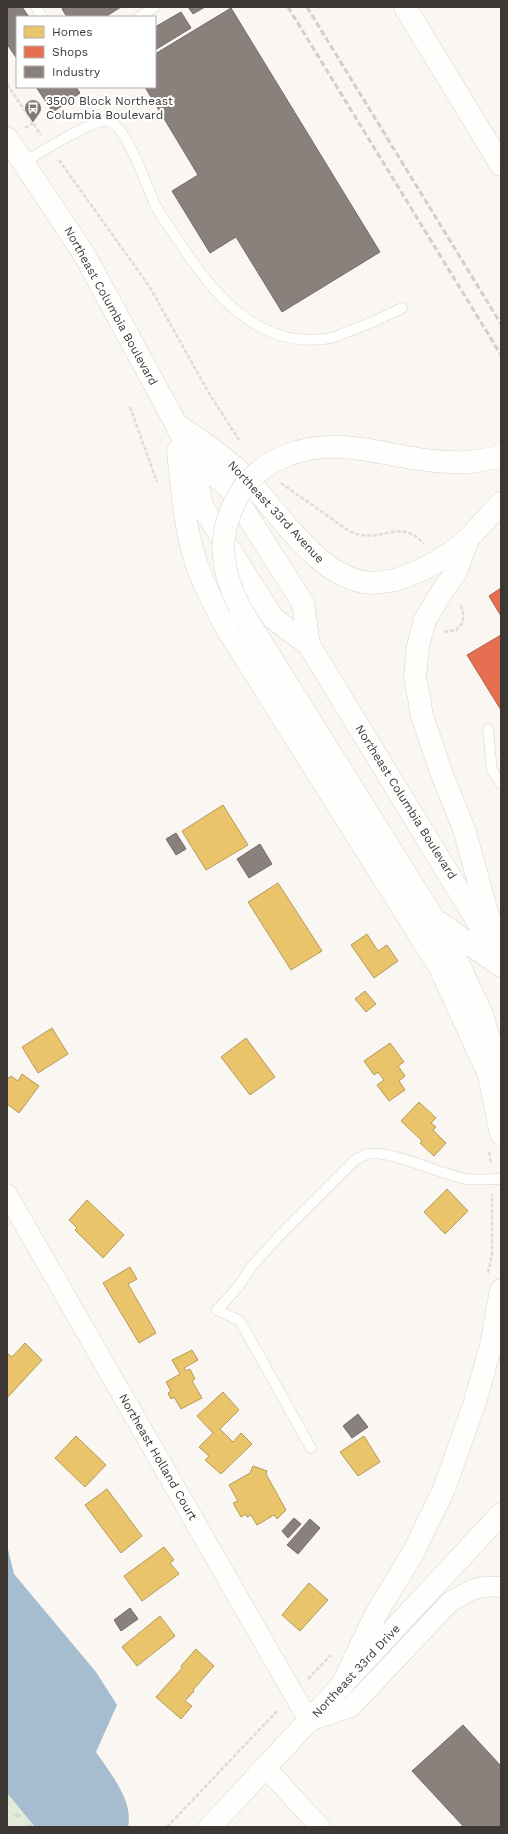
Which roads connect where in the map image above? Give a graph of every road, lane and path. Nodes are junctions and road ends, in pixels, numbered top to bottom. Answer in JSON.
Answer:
{"nodes":[{"id":1,"x":36,"y":7,"type":"edge"},
{"id":2,"x":155,"y":7,"type":"edge"},
{"id":3,"x":405,"y":7,"type":"edge"},
{"id":4,"x":41,"y":16,"type":"edge"},
{"id":5,"x":141,"y":16,"type":"edge"},
{"id":6,"x":7,"y":84,"type":"edge"},
{"id":7,"x":7,"y":138,"type":"edge"},
{"id":8,"x":495,"y":140,"type":"edge"},
{"id":9,"x":50,"y":147,"type":"junction"},
{"id":10,"x":24,"y":163,"type":"junction"},
{"id":11,"x":501,"y":165,"type":"edge"},
{"id":12,"x":402,"y":308,"type":"dead end"},
{"id":13,"x":130,"y":407,"type":"dead end"},
{"id":14,"x":176,"y":424,"type":"junction"},
{"id":15,"x":241,"y":443,"type":"dead end"},
{"id":16,"x":501,"y":456,"type":"edge"},
{"id":17,"x":192,"y":458,"type":"junction"},
{"id":18,"x":276,"y":479,"type":"dead end"},
{"id":19,"x":158,"y":482,"type":"dead end"},
{"id":20,"x":501,"y":503,"type":"edge"},
{"id":21,"x":468,"y":540,"type":"junction"},
{"id":22,"x":425,"y":545,"type":"dead end"},
{"id":23,"x":460,"y":601,"type":"dead end"},
{"id":24,"x":445,"y":633,"type":"dead end"},
{"id":25,"x":309,"y":645,"type":"junction"},
{"id":26,"x":488,"y":729,"type":"dead end"},
{"id":27,"x":501,"y":784,"type":"edge"},
{"id":28,"x":434,"y":919,"type":"junction"},
{"id":29,"x":501,"y":960,"type":"edge"},
{"id":30,"x":501,"y":966,"type":"edge"},
{"id":31,"x":489,"y":1075,"type":"junction"},
{"id":32,"x":495,"y":1142,"type":"edge"},
{"id":33,"x":497,"y":1179,"type":"edge"},
{"id":34,"x":7,"y":1194,"type":"edge"},
{"id":35,"x":494,"y":1283,"type":"edge"},
{"id":36,"x":311,"y":1448,"type":"dead end"},
{"id":37,"x":501,"y":1514,"type":"edge"},
{"id":38,"x":501,"y":1588,"type":"edge"},
{"id":39,"x":333,"y":1652,"type":"dead end"},
{"id":40,"x":341,"y":1687,"type":"junction"},
{"id":41,"x":294,"y":1694,"type":"junction"},
{"id":42,"x":309,"y":1721,"type":"junction"},
{"id":43,"x":265,"y":1767,"type":"junction"},
{"id":44,"x":168,"y":1827,"type":"edge"},
{"id":45,"x":210,"y":1827,"type":"edge"},
{"id":46,"x":320,"y":1827,"type":"edge"}],
"edges":[{"from":1,"to":4,"type":"lane"},
{"from":2,"to":5,"type":"lane"},
{"from":3,"to":8,"type":"main road"},
{"from":6,"to":9,"type":"path"},
{"from":7,"to":10,"type":"main road","name":"Northeast Columbia Boulevard"},
{"from":8,"to":11,"type":"main road"},
{"from":9,"to":10,"type":"lane"},
{"from":9,"to":12,"type":"lane"},
{"from":9,"to":15,"type":"path"},
{"from":10,"to":14,"type":"main road","name":"Northeast Columbia Boulevard"},
{"from":13,"to":19,"type":"path"},
{"from":14,"to":17,"type":"main road","name":"Northeast Columbia Boulevard"},
{"from":14,"to":21,"type":"main road","name":"Northeast 33rd Avenue","bridge":true},
{"from":14,"to":31,"type":"main road"},
{"from":16,"to":28,"type":"main road","bridge":true},
{"from":17,"to":25,"type":"main road","name":"Northeast Columbia Boulevard"},
{"from":17,"to":25,"type":"main road","name":"Northeast Columbia Boulevard"},
{"from":18,"to":22,"type":"path"},
{"from":20,"to":21,"type":"main road","name":"Northeast 33rd Avenue"},
{"from":21,"to":29,"type":"main road","bridge":true},
{"from":23,"to":24,"type":"path"},
{"from":25,"to":29,"type":"main road","name":"Northeast Columbia Boulevard"},
{"from":26,"to":27,"type":"lane"},
{"from":28,"to":30,"type":"main road"},
{"from":28,"to":31,"type":"main road"},
{"from":31,"to":32,"type":"main road"},
{"from":32,"to":33,"type":"path"},
{"from":33,"to":35,"type":"path"},
{"from":33,"to":36,"type":"lane"},
{"from":34,"to":41,"type":"street","name":"Northeast Holland Court"},
{"from":35,"to":40,"type":"main road"},
{"from":37,"to":40,"type":"main road","name":"Northeast 33rd Drive"},
{"from":38,"to":42,"type":"street"},
{"from":39,"to":41,"type":"path"},
{"from":40,"to":42,"type":"main road","name":"Northeast 33rd Drive"},
{"from":41,"to":42,"type":"street","name":"Northeast Holland Court"},
{"from":41,"to":44,"type":"path"},
{"from":42,"to":43,"type":"main road","name":"Northeast 33rd Drive"},
{"from":43,"to":45,"type":"main road","name":"Northeast 33rd Drive"},
{"from":43,"to":46,"type":"street"}]}
